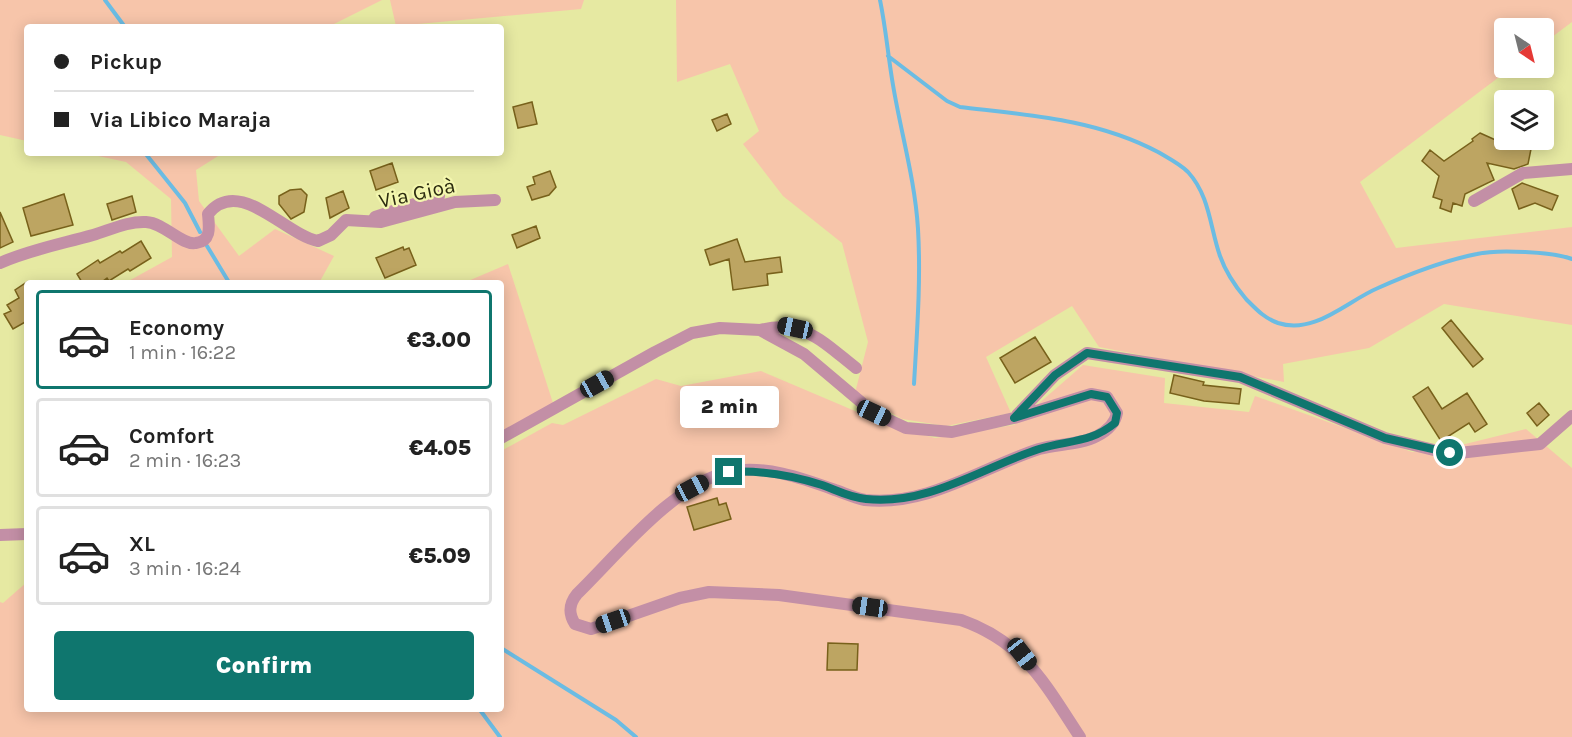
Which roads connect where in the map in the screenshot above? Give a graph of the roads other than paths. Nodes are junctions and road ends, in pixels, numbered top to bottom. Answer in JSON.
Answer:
{"nodes":[{"id":1,"x":1572,"y":169,"type":"edge"},
{"id":2,"x":439,"y":196,"type":"dead end"},
{"id":3,"x":495,"y":200,"type":"dead end"},
{"id":4,"x":1474,"y":201,"type":"dead end"},
{"id":5,"x":365,"y":221,"type":"junction"},
{"id":6,"x":0,"y":264,"type":"edge"},
{"id":7,"x":760,"y":330,"type":"junction"},
{"id":8,"x":856,"y":368,"type":"dead end"},
{"id":9,"x":1572,"y":416,"type":"edge"},
{"id":10,"x":1014,"y":418,"type":"junction"},
{"id":11,"x":504,"y":436,"type":"edge"},
{"id":12,"x":24,"y":534,"type":"edge"},
{"id":13,"x":0,"y":535,"type":"edge"},
{"id":14,"x":1080,"y":737,"type":"edge"}],
"edges":[{"from":1,"to":4,"type":"street"},
{"from":2,"to":5,"type":"street"},
{"from":3,"to":5,"type":"street","name":"Via Gioà"},
{"from":5,"to":6,"type":"street","name":"Via Gioà"},
{"from":7,"to":8,"type":"street"},
{"from":7,"to":10,"type":"street"},
{"from":7,"to":11,"type":"street"},
{"from":9,"to":10,"type":"street"},
{"from":10,"to":14,"type":"street"},
{"from":12,"to":13,"type":"street"}]}
